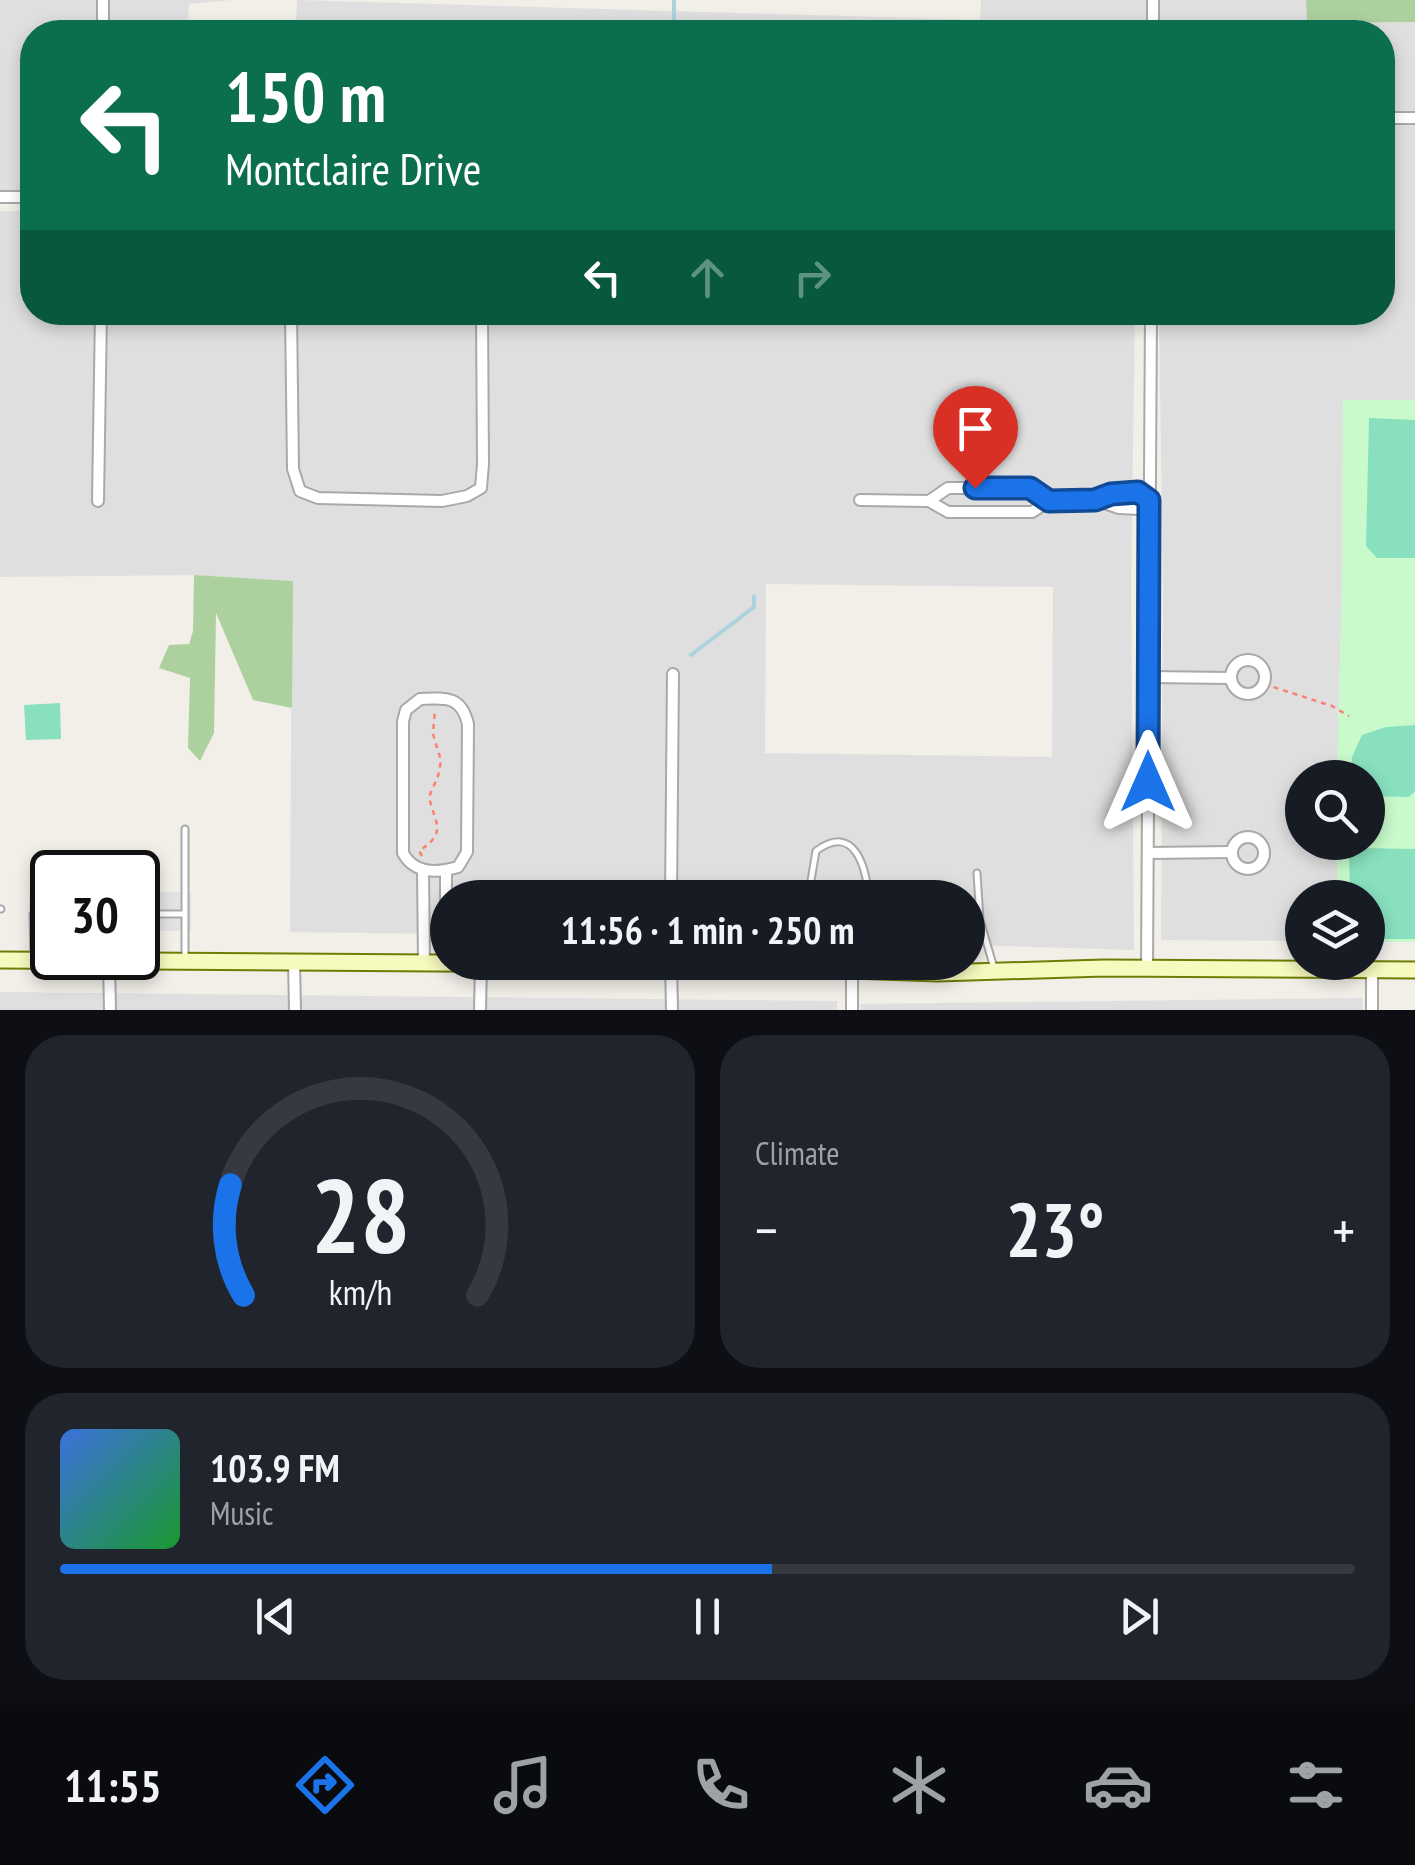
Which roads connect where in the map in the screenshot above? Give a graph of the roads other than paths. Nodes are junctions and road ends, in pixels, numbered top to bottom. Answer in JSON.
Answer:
{"nodes":[{"id":1,"x":101,"y":325,"type":"edge"},
{"id":2,"x":292,"y":325,"type":"edge"},
{"id":3,"x":482,"y":325,"type":"edge"},
{"id":4,"x":1151,"y":325,"type":"edge"},
{"id":5,"x":1120,"y":492,"type":"junction"},
{"id":6,"x":860,"y":500,"type":"dead end"},
{"id":7,"x":1095,"y":500,"type":"junction"},
{"id":8,"x":1149,"y":500,"type":"junction"},
{"id":9,"x":98,"y":501,"type":"dead end"},
{"id":10,"x":929,"y":501,"type":"junction"},
{"id":11,"x":1049,"y":501,"type":"junction"},
{"id":12,"x":1119,"y":508,"type":"junction"},
{"id":13,"x":673,"y":674,"type":"dead end"},
{"id":14,"x":1148,"y":677,"type":"junction"},
{"id":15,"x":1231,"y":678,"type":"junction"},
{"id":16,"x":186,"y":829,"type":"dead end"},
{"id":17,"x":1232,"y":852,"type":"dead end"},
{"id":18,"x":1148,"y":853,"type":"junction"},
{"id":19,"x":422,"y":867,"type":"junction"},
{"id":20,"x":446,"y":870,"type":"junction"},
{"id":21,"x":977,"y":873,"type":"dead end"},
{"id":22,"x":446,"y":880,"type":"edge"},
{"id":23,"x":672,"y":880,"type":"edge"},
{"id":24,"x":811,"y":880,"type":"edge"},
{"id":25,"x":867,"y":880,"type":"edge"},
{"id":26,"x":424,"y":910,"type":"junction"},
{"id":27,"x":430,"y":910,"type":"edge"},
{"id":28,"x":160,"y":914,"type":"edge"},
{"id":29,"x":185,"y":914,"type":"junction"},
{"id":30,"x":0,"y":960,"type":"edge"},
{"id":31,"x":30,"y":960,"type":"edge"},
{"id":32,"x":160,"y":961,"type":"edge"},
{"id":33,"x":184,"y":961,"type":"junction"},
{"id":34,"x":294,"y":962,"type":"junction"},
{"id":35,"x":424,"y":963,"type":"junction"},
{"id":36,"x":430,"y":963,"type":"edge"},
{"id":37,"x":1146,"y":968,"type":"junction"},
{"id":38,"x":1285,"y":969,"type":"edge"},
{"id":39,"x":1385,"y":970,"type":"edge"},
{"id":40,"x":1415,"y":970,"type":"edge"},
{"id":41,"x":985,"y":972,"type":"edge"},
{"id":42,"x":994,"y":972,"type":"junction"},
{"id":43,"x":109,"y":980,"type":"edge"},
{"id":44,"x":481,"y":980,"type":"edge"},
{"id":45,"x":671,"y":980,"type":"edge"},
{"id":46,"x":852,"y":980,"type":"edge"},
{"id":47,"x":1372,"y":980,"type":"edge"},
{"id":48,"x":110,"y":1010,"type":"edge"},
{"id":49,"x":295,"y":1010,"type":"edge"},
{"id":50,"x":480,"y":1010,"type":"edge"},
{"id":51,"x":672,"y":1010,"type":"edge"},
{"id":52,"x":852,"y":1010,"type":"edge"},
{"id":53,"x":1372,"y":1010,"type":"edge"}],
"edges":[{"from":1,"to":9,"type":"street"},
{"from":2,"to":3,"type":"street"},
{"from":4,"to":8,"type":"street"},
{"from":5,"to":7,"type":"street"},
{"from":5,"to":8,"type":"street"},
{"from":5,"to":12,"type":"street"},
{"from":6,"to":10,"type":"street"},
{"from":7,"to":11,"type":"street"},
{"from":7,"to":12,"type":"street"},
{"from":8,"to":12,"type":"street"},
{"from":8,"to":14,"type":"street"},
{"from":10,"to":11,"type":"street"},
{"from":10,"to":11,"type":"street"},
{"from":13,"to":23,"type":"street"},
{"from":14,"to":15,"type":"street"},
{"from":14,"to":18,"type":"street"},
{"from":15,"to":15,"type":"street"},
{"from":16,"to":29,"type":"lane"},
{"from":17,"to":18,"type":"street"},
{"from":18,"to":37,"type":"street"},
{"from":19,"to":20,"type":"street"},
{"from":19,"to":20,"type":"street"},
{"from":19,"to":26,"type":"street"},
{"from":20,"to":22,"type":"street"},
{"from":21,"to":42,"type":"lane"},
{"from":24,"to":25,"type":"lane"},
{"from":26,"to":27,"type":"street"},
{"from":26,"to":35,"type":"street"},
{"from":28,"to":29,"type":"lane"},
{"from":29,"to":33,"type":"lane"},
{"from":30,"to":31,"type":"main road"},
{"from":32,"to":33,"type":"main road"},
{"from":33,"to":34,"type":"main road"},
{"from":34,"to":35,"type":"main road"},
{"from":34,"to":49,"type":"street"},
{"from":35,"to":36,"type":"main road"},
{"from":37,"to":38,"type":"main road"},
{"from":37,"to":42,"type":"main road"},
{"from":39,"to":40,"type":"main road"},
{"from":41,"to":42,"type":"main road"},
{"from":43,"to":48,"type":"street"},
{"from":44,"to":50,"type":"street"},
{"from":45,"to":51,"type":"street"},
{"from":46,"to":52,"type":"street"},
{"from":47,"to":53,"type":"street"}]}
